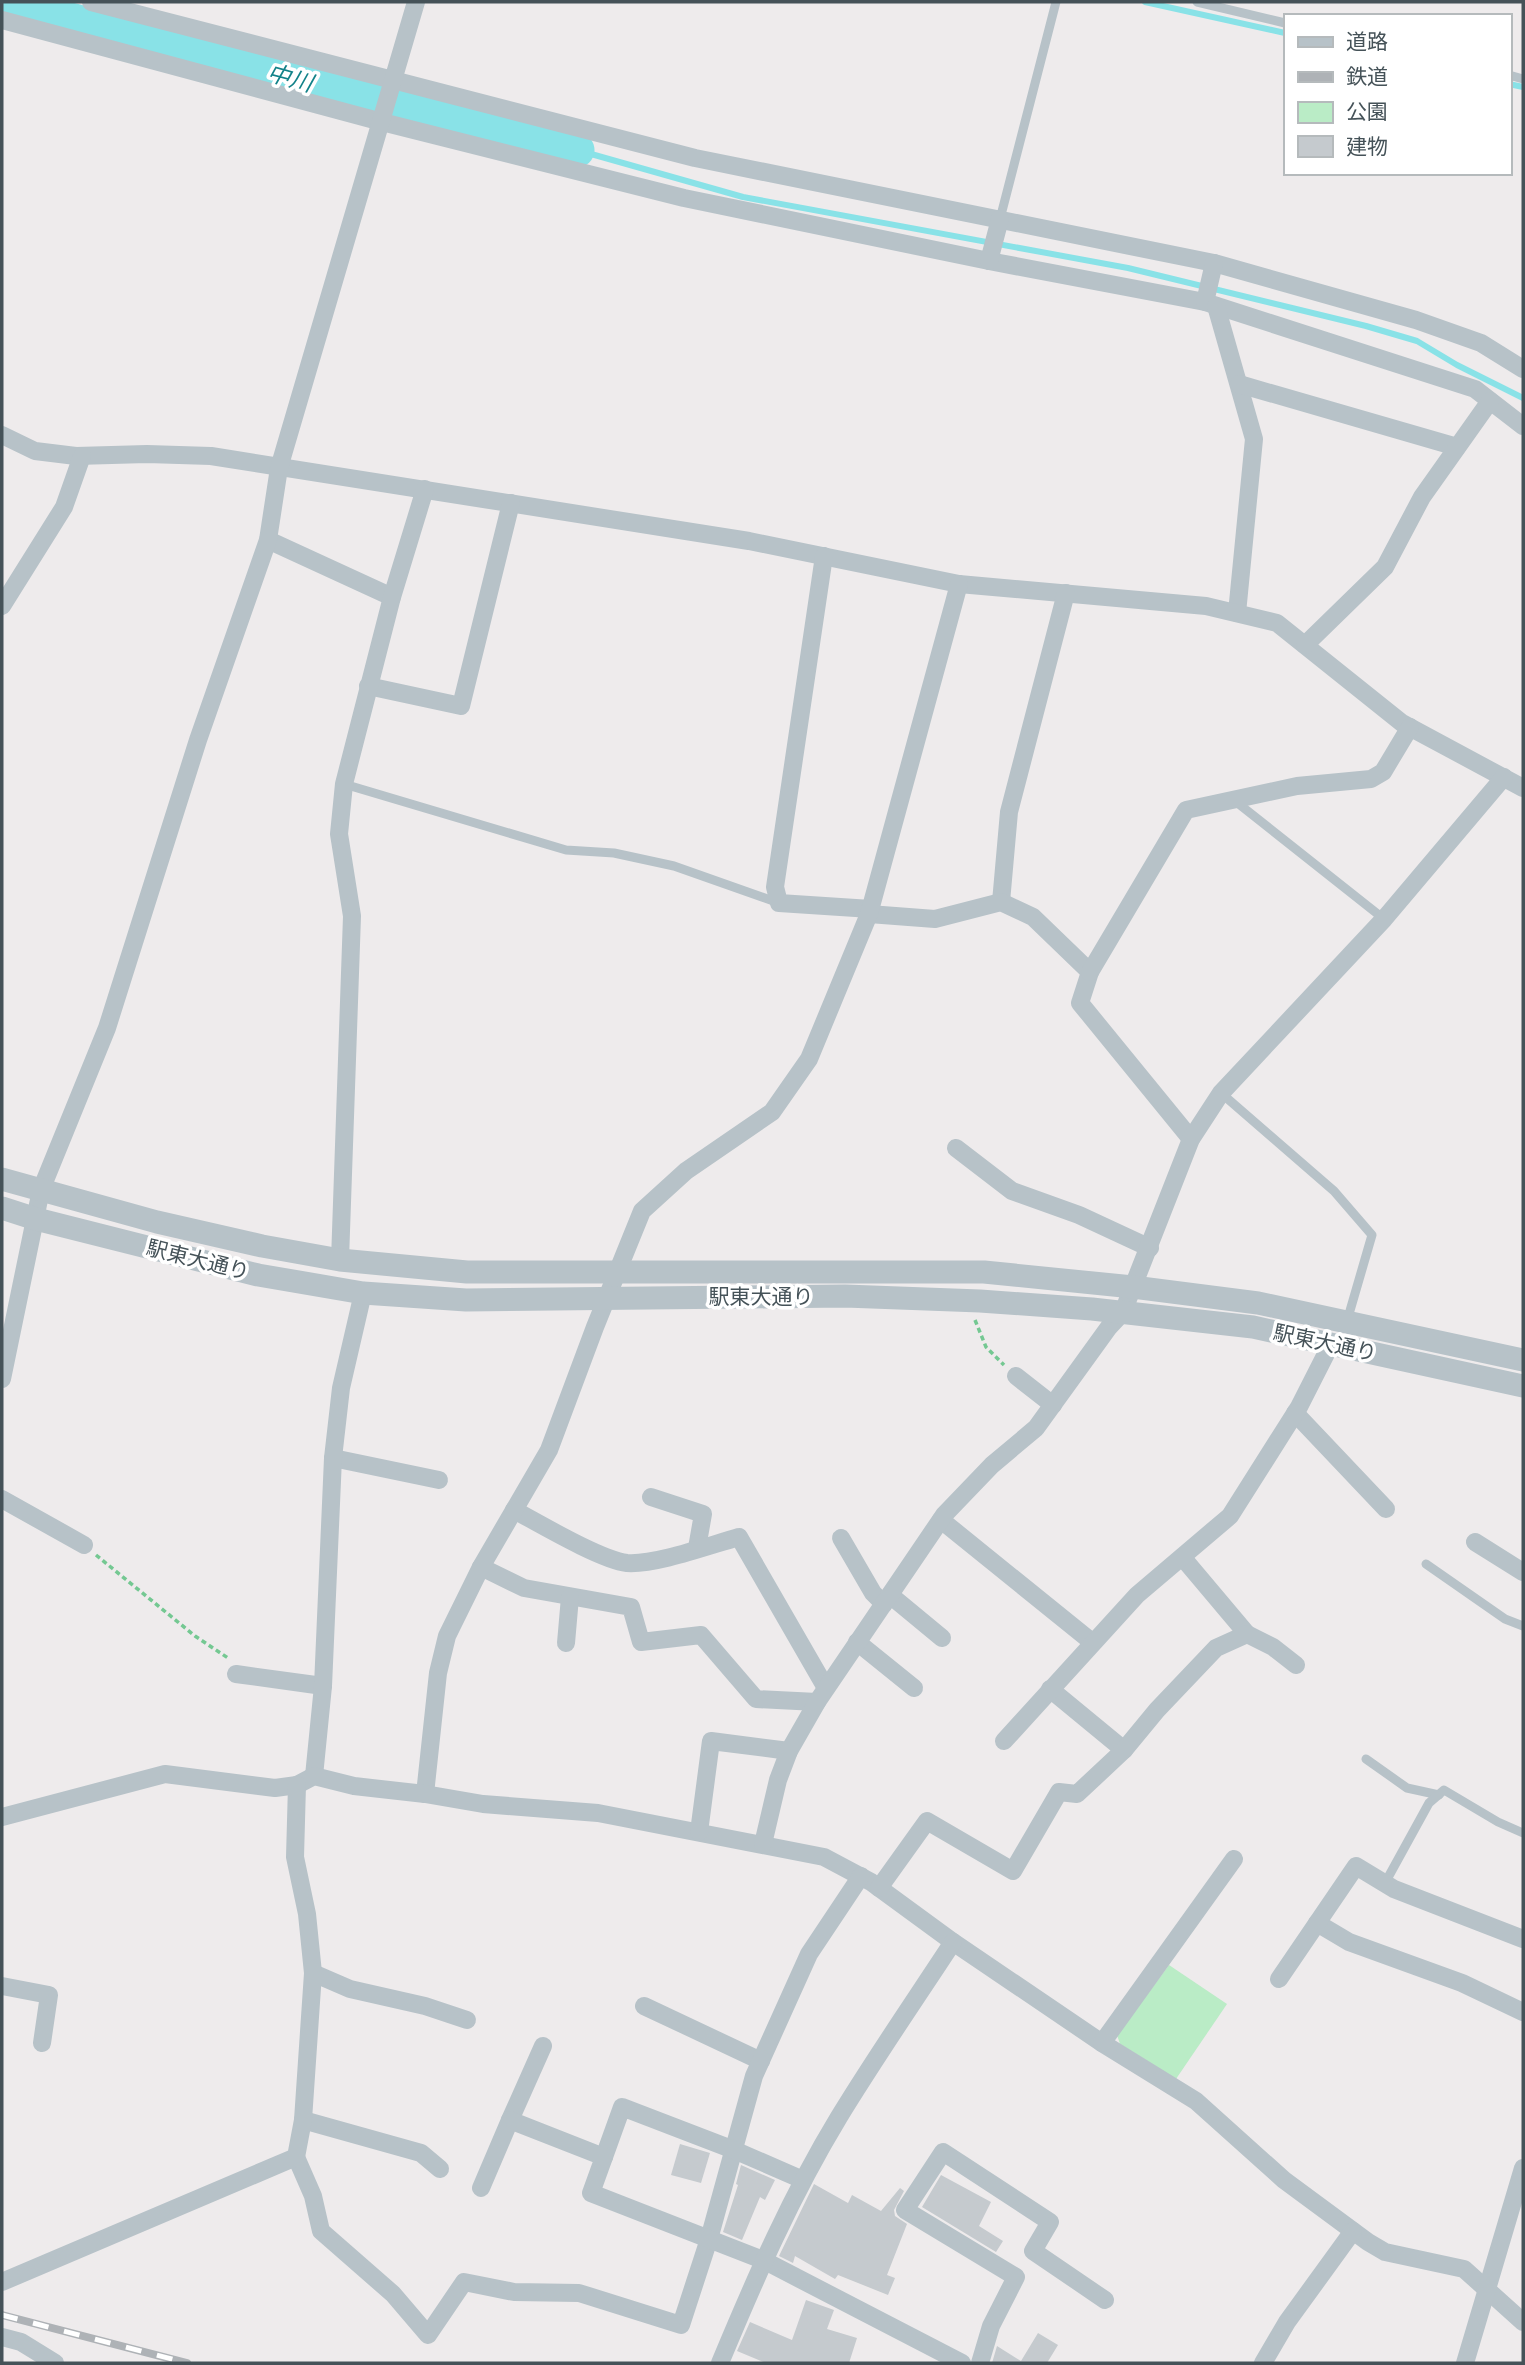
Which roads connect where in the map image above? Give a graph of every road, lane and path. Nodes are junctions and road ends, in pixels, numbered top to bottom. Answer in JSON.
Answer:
{"nodes":[{"id":1,"x":90,"y":2,"type":"edge"},
{"id":2,"x":416,"y":2,"type":"edge"},
{"id":3,"x":1056,"y":2,"type":"edge"},
{"id":4,"x":1197,"y":2,"type":"edge"},
{"id":5,"x":2,"y":20,"type":"edge"},
{"id":6,"x":1284,"y":23,"type":"edge"},
{"id":7,"x":393,"y":80,"type":"junction"},
{"id":8,"x":382,"y":122,"type":"junction"},
{"id":9,"x":1000,"y":219,"type":"junction"},
{"id":10,"x":989,"y":261,"type":"junction"},
{"id":11,"x":1214,"y":263,"type":"junction"},
{"id":12,"x":1210,"y":304,"type":"junction"},
{"id":13,"x":1523,"y":369,"type":"edge"},
{"id":14,"x":1239,"y":384,"type":"junction"},
{"id":15,"x":1490,"y":401,"type":"junction"},
{"id":16,"x":1523,"y":426,"type":"edge"},
{"id":17,"x":2,"y":435,"type":"edge"},
{"id":18,"x":1457,"y":447,"type":"junction"},
{"id":19,"x":82,"y":456,"type":"junction"},
{"id":20,"x":279,"y":468,"type":"junction"},
{"id":21,"x":425,"y":489,"type":"junction"},
{"id":22,"x":511,"y":503,"type":"junction"},
{"id":23,"x":268,"y":540,"type":"junction"},
{"id":24,"x":824,"y":556,"type":"junction"},
{"id":25,"x":958,"y":584,"type":"junction"},
{"id":26,"x":1066,"y":593,"type":"junction"},
{"id":27,"x":392,"y":597,"type":"junction"},
{"id":28,"x":2,"y":606,"type":"edge"},
{"id":29,"x":1237,"y":613,"type":"junction"},
{"id":30,"x":1305,"y":645,"type":"junction"},
{"id":31,"x":368,"y":686,"type":"junction"},
{"id":32,"x":1410,"y":727,"type":"junction"},
{"id":33,"x":1504,"y":777,"type":"junction"},
{"id":34,"x":344,"y":784,"type":"junction"},
{"id":35,"x":1523,"y":788,"type":"edge"},
{"id":36,"x":1233,"y":800,"type":"junction"},
{"id":37,"x":1001,"y":902,"type":"junction"},
{"id":38,"x":779,"y":903,"type":"junction"},
{"id":39,"x":870,"y":912,"type":"junction"},
{"id":40,"x":1384,"y":919,"type":"junction"},
{"id":41,"x":1090,"y":972,"type":"junction"},
{"id":42,"x":1221,"y":1093,"type":"junction"},
{"id":43,"x":1191,"y":1139,"type":"junction"},
{"id":44,"x":957,"y":1148,"type":"dead end"},
{"id":45,"x":2,"y":1179,"type":"edge"},
{"id":46,"x":41,"y":1191,"type":"junction"},
{"id":47,"x":2,"y":1208,"type":"edge"},
{"id":48,"x":36,"y":1219,"type":"junction"},
{"id":49,"x":1150,"y":1248,"type":"junction"},
{"id":50,"x":340,"y":1260,"type":"junction"},
{"id":51,"x":617,"y":1273,"type":"junction"},
{"id":52,"x":1133,"y":1287,"type":"junction"},
{"id":53,"x":363,"y":1293,"type":"junction"},
{"id":54,"x":608,"y":1297,"type":"junction"},
{"id":55,"x":974,"y":1301,"type":"junction"},
{"id":56,"x":1123,"y":1312,"type":"junction"},
{"id":57,"x":1347,"y":1322,"type":"junction"},
{"id":58,"x":1331,"y":1344,"type":"junction"},
{"id":59,"x":1523,"y":1360,"type":"edge"},
{"id":60,"x":1016,"y":1376,"type":"joint"},
{"id":61,"x":2,"y":1379,"type":"edge"},
{"id":62,"x":1523,"y":1387,"type":"edge"},
{"id":63,"x":1052,"y":1405,"type":"junction"},
{"id":64,"x":1295,"y":1412,"type":"junction"},
{"id":65,"x":333,"y":1458,"type":"junction"},
{"id":66,"x":439,"y":1480,"type":"dead end"},
{"id":67,"x":651,"y":1497,"type":"dead end"},
{"id":68,"x":2,"y":1499,"type":"edge"},
{"id":69,"x":1386,"y":1509,"type":"dead end"},
{"id":70,"x":514,"y":1510,"type":"junction"},
{"id":71,"x":941,"y":1520,"type":"junction"},
{"id":72,"x":841,"y":1538,"type":"dead end"},
{"id":73,"x":1475,"y":1542,"type":"dead end"},
{"id":74,"x":84,"y":1545,"type":"joint"},
{"id":75,"x":697,"y":1548,"type":"junction"},
{"id":76,"x":1183,"y":1558,"type":"junction"},
{"id":77,"x":1426,"y":1564,"type":"dead end"},
{"id":78,"x":481,"y":1567,"type":"junction"},
{"id":79,"x":1523,"y":1572,"type":"edge"},
{"id":80,"x":570,"y":1597,"type":"junction"},
{"id":81,"x":887,"y":1600,"type":"junction"},
{"id":82,"x":1523,"y":1626,"type":"edge"},
{"id":83,"x":1247,"y":1634,"type":"junction"},
{"id":84,"x":942,"y":1638,"type":"dead end"},
{"id":85,"x":857,"y":1642,"type":"junction"},
{"id":86,"x":1092,"y":1642,"type":"junction"},
{"id":87,"x":566,"y":1643,"type":"dead end"},
{"id":88,"x":1296,"y":1665,"type":"dead end"},
{"id":89,"x":236,"y":1674,"type":"joint"},
{"id":90,"x":323,"y":1686,"type":"junction"},
{"id":91,"x":914,"y":1688,"type":"dead end"},
{"id":92,"x":1050,"y":1689,"type":"junction"},
{"id":93,"x":821,"y":1695,"type":"junction"},
{"id":94,"x":1004,"y":1741,"type":"dead end"},
{"id":95,"x":1124,"y":1750,"type":"junction"},
{"id":96,"x":789,"y":1751,"type":"junction"},
{"id":97,"x":1366,"y":1759,"type":"dead end"},
{"id":98,"x":314,"y":1776,"type":"junction"},
{"id":99,"x":297,"y":1785,"type":"junction"},
{"id":100,"x":425,"y":1794,"type":"junction"},
{"id":101,"x":1439,"y":1795,"type":"junction"},
{"id":102,"x":2,"y":1817,"type":"edge"},
{"id":103,"x":699,"y":1832,"type":"junction"},
{"id":104,"x":1523,"y":1833,"type":"edge"},
{"id":105,"x":763,"y":1844,"type":"junction"},
{"id":106,"x":1234,"y":1859,"type":"dead end"},
{"id":107,"x":861,"y":1876,"type":"junction"},
{"id":108,"x":1385,"y":1883,"type":"junction"},
{"id":109,"x":879,"y":1888,"type":"junction"},
{"id":110,"x":1317,"y":1923,"type":"junction"},
{"id":111,"x":1523,"y":1939,"type":"edge"},
{"id":112,"x":953,"y":1942,"type":"junction"},
{"id":113,"x":313,"y":1973,"type":"junction"},
{"id":114,"x":1279,"y":1979,"type":"dead end"},
{"id":115,"x":2,"y":1986,"type":"edge"},
{"id":116,"x":644,"y":2006,"type":"dead end"},
{"id":117,"x":1523,"y":2012,"type":"edge"},
{"id":118,"x":467,"y":2020,"type":"dead end"},
{"id":119,"x":42,"y":2043,"type":"dead end"},
{"id":120,"x":1102,"y":2043,"type":"junction"},
{"id":121,"x":543,"y":2046,"type":"dead end"},
{"id":122,"x":761,"y":2061,"type":"junction"},
{"id":123,"x":303,"y":2120,"type":"junction"},
{"id":124,"x":510,"y":2120,"type":"junction"},
{"id":125,"x":734,"y":2150,"type":"junction"},
{"id":126,"x":296,"y":2157,"type":"junction"},
{"id":127,"x":604,"y":2157,"type":"junction"},
{"id":128,"x":1523,"y":2168,"type":"edge"},
{"id":129,"x":440,"y":2169,"type":"dead end"},
{"id":130,"x":803,"y":2180,"type":"junction"},
{"id":131,"x":481,"y":2188,"type":"dead end"},
{"id":132,"x":1353,"y":2231,"type":"junction"},
{"id":133,"x":709,"y":2239,"type":"junction"},
{"id":134,"x":1033,"y":2251,"type":"junction"},
{"id":135,"x":763,"y":2260,"type":"junction"},
{"id":136,"x":1016,"y":2277,"type":"junction"},
{"id":137,"x":2,"y":2282,"type":"edge"},
{"id":138,"x":1487,"y":2291,"type":"junction"},
{"id":139,"x":1105,"y":2300,"type":"dead end"},
{"id":140,"x":1523,"y":2322,"type":"edge"},
{"id":141,"x":2,"y":2337,"type":"edge"},
{"id":142,"x":55,"y":2363,"type":"edge"},
{"id":143,"x":720,"y":2363,"type":"edge"},
{"id":144,"x":962,"y":2363,"type":"edge"},
{"id":145,"x":980,"y":2363,"type":"edge"},
{"id":146,"x":1263,"y":2363,"type":"edge"},
{"id":147,"x":1465,"y":2363,"type":"edge"}],
"edges":[{"from":1,"to":7,"type":"street"},
{"from":2,"to":7,"type":"street"},
{"from":3,"to":9,"type":"lane"},
{"from":4,"to":6,"type":"lane"},
{"from":5,"to":8,"type":"street"},
{"from":7,"to":8,"type":"street"},
{"from":7,"to":9,"type":"street"},
{"from":8,"to":10,"type":"street"},
{"from":8,"to":20,"type":"street"},
{"from":9,"to":10,"type":"street"},
{"from":9,"to":11,"type":"street"},
{"from":10,"to":12,"type":"street"},
{"from":11,"to":12,"type":"street"},
{"from":11,"to":13,"type":"street"},
{"from":12,"to":14,"type":"street"},
{"from":12,"to":15,"type":"street"},
{"from":14,"to":18,"type":"street"},
{"from":14,"to":29,"type":"street"},
{"from":15,"to":16,"type":"street"},
{"from":15,"to":18,"type":"street"},
{"from":17,"to":19,"type":"street"},
{"from":18,"to":30,"type":"street"},
{"from":19,"to":20,"type":"street"},
{"from":19,"to":28,"type":"street"},
{"from":20,"to":21,"type":"street"},
{"from":20,"to":23,"type":"street"},
{"from":21,"to":22,"type":"street"},
{"from":21,"to":27,"type":"street"},
{"from":22,"to":24,"type":"street"},
{"from":22,"to":31,"type":"street"},
{"from":23,"to":27,"type":"street"},
{"from":23,"to":46,"type":"street"},
{"from":24,"to":25,"type":"street"},
{"from":24,"to":38,"type":"street"},
{"from":25,"to":26,"type":"street"},
{"from":25,"to":39,"type":"street"},
{"from":26,"to":29,"type":"street"},
{"from":26,"to":37,"type":"street"},
{"from":27,"to":31,"type":"street"},
{"from":29,"to":30,"type":"street"},
{"from":30,"to":32,"type":"street"},
{"from":31,"to":34,"type":"street"},
{"from":32,"to":33,"type":"street"},
{"from":32,"to":36,"type":"street"},
{"from":33,"to":35,"type":"street"},
{"from":33,"to":40,"type":"street"},
{"from":34,"to":38,"type":"lane"},
{"from":34,"to":50,"type":"street"},
{"from":36,"to":40,"type":"lane"},
{"from":36,"to":41,"type":"street"},
{"from":37,"to":39,"type":"street"},
{"from":37,"to":41,"type":"street"},
{"from":38,"to":39,"type":"street"},
{"from":39,"to":51,"type":"street"},
{"from":40,"to":42,"type":"street"},
{"from":41,"to":43,"type":"street"},
{"from":42,"to":43,"type":"street"},
{"from":42,"to":57,"type":"lane"},
{"from":43,"to":49,"type":"street"},
{"from":44,"to":49,"type":"street"},
{"from":45,"to":46,"type":"street","name":"駅東大通り"},
{"from":46,"to":48,"type":"street"},
{"from":46,"to":50,"type":"street","name":"駅東大通り"},
{"from":47,"to":48,"type":"street","name":"駅東大通り"},
{"from":48,"to":53,"type":"street","name":"駅東大通り"},
{"from":48,"to":61,"type":"street"},
{"from":49,"to":52,"type":"street"},
{"from":50,"to":51,"type":"street","name":"駅東大通り"},
{"from":51,"to":52,"type":"street","name":"駅東大通り"},
{"from":51,"to":54,"type":"street"},
{"from":52,"to":56,"type":"street"},
{"from":52,"to":57,"type":"street","name":"駅東大通り"},
{"from":53,"to":54,"type":"street","name":"駅東大通り"},
{"from":53,"to":65,"type":"street"},
{"from":54,"to":55,"type":"street","name":"駅東大通り"},
{"from":54,"to":70,"type":"street"},
{"from":55,"to":56,"type":"street","name":"駅東大通り"},
{"from":55,"to":60,"type":"path"},
{"from":56,"to":58,"type":"street","name":"駅東大通り"},
{"from":56,"to":63,"type":"street"},
{"from":57,"to":59,"type":"street","name":"駅東大通り"},
{"from":58,"to":62,"type":"street","name":"駅東大通り"},
{"from":58,"to":64,"type":"street"},
{"from":60,"to":63,"type":"street"},
{"from":63,"to":71,"type":"street"},
{"from":64,"to":69,"type":"street"},
{"from":64,"to":76,"type":"street"},
{"from":65,"to":66,"type":"street"},
{"from":65,"to":90,"type":"street"},
{"from":67,"to":75,"type":"street"},
{"from":68,"to":74,"type":"street"},
{"from":70,"to":75,"type":"street"},
{"from":70,"to":78,"type":"street"},
{"from":71,"to":81,"type":"street"},
{"from":71,"to":86,"type":"street"},
{"from":72,"to":81,"type":"street"},
{"from":73,"to":79,"type":"street"},
{"from":74,"to":89,"type":"path"},
{"from":75,"to":93,"type":"street"},
{"from":76,"to":83,"type":"street"},
{"from":76,"to":86,"type":"street"},
{"from":77,"to":82,"type":"lane"},
{"from":78,"to":80,"type":"street"},
{"from":78,"to":100,"type":"street"},
{"from":80,"to":87,"type":"street"},
{"from":80,"to":93,"type":"street"},
{"from":81,"to":84,"type":"street"},
{"from":81,"to":85,"type":"street"},
{"from":83,"to":88,"type":"street"},
{"from":83,"to":95,"type":"street"},
{"from":85,"to":91,"type":"street"},
{"from":85,"to":93,"type":"street"},
{"from":86,"to":92,"type":"street"},
{"from":89,"to":90,"type":"street"},
{"from":90,"to":98,"type":"street"},
{"from":92,"to":94,"type":"street"},
{"from":92,"to":95,"type":"street"},
{"from":93,"to":96,"type":"street"},
{"from":95,"to":109,"type":"street"},
{"from":96,"to":103,"type":"street"},
{"from":96,"to":105,"type":"street"},
{"from":97,"to":101,"type":"lane"},
{"from":98,"to":99,"type":"street"},
{"from":98,"to":100,"type":"street"},
{"from":99,"to":102,"type":"street"},
{"from":99,"to":113,"type":"street"},
{"from":100,"to":103,"type":"street"},
{"from":101,"to":104,"type":"lane"},
{"from":101,"to":108,"type":"lane"},
{"from":103,"to":105,"type":"street"},
{"from":105,"to":107,"type":"street"},
{"from":106,"to":120,"type":"street"},
{"from":107,"to":109,"type":"street"},
{"from":107,"to":122,"type":"street"},
{"from":108,"to":110,"type":"street"},
{"from":108,"to":111,"type":"street"},
{"from":109,"to":112,"type":"street"},
{"from":110,"to":114,"type":"street"},
{"from":110,"to":117,"type":"street"},
{"from":112,"to":120,"type":"street"},
{"from":112,"to":130,"type":"street"},
{"from":113,"to":118,"type":"street"},
{"from":113,"to":123,"type":"street"},
{"from":115,"to":119,"type":"street"},
{"from":116,"to":122,"type":"street"},
{"from":120,"to":132,"type":"street"},
{"from":121,"to":124,"type":"street"},
{"from":122,"to":125,"type":"street"},
{"from":123,"to":126,"type":"street"},
{"from":123,"to":129,"type":"street"},
{"from":124,"to":127,"type":"street"},
{"from":124,"to":131,"type":"street"},
{"from":125,"to":127,"type":"street"},
{"from":125,"to":130,"type":"street"},
{"from":125,"to":133,"type":"street"},
{"from":126,"to":133,"type":"street"},
{"from":126,"to":137,"type":"street"},
{"from":127,"to":133,"type":"street"},
{"from":128,"to":138,"type":"street"},
{"from":130,"to":135,"type":"street"},
{"from":132,"to":138,"type":"street"},
{"from":132,"to":146,"type":"street"},
{"from":133,"to":135,"type":"street"},
{"from":134,"to":136,"type":"street"},
{"from":134,"to":136,"type":"street"},
{"from":134,"to":139,"type":"street"},
{"from":135,"to":143,"type":"street"},
{"from":135,"to":144,"type":"street"},
{"from":136,"to":145,"type":"street"},
{"from":138,"to":140,"type":"street"},
{"from":138,"to":147,"type":"street"},
{"from":141,"to":142,"type":"street"}]}
